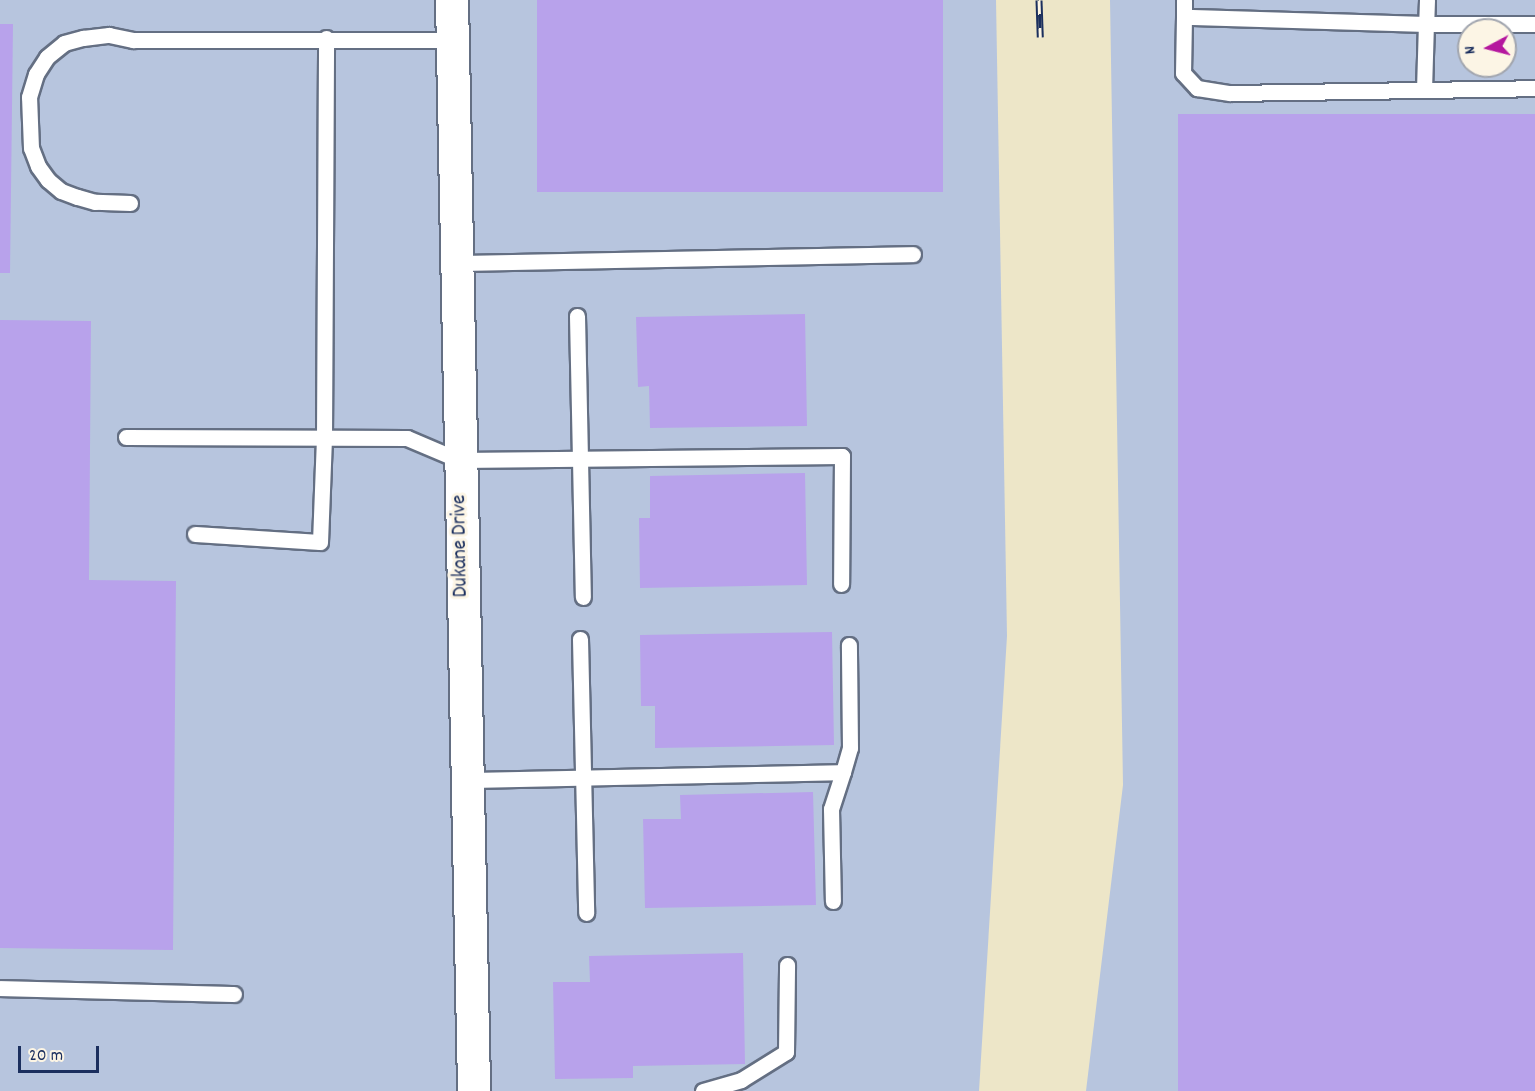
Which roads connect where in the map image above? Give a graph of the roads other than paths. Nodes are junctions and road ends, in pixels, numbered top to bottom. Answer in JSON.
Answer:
{"nodes":[{"id":1,"x":452,"y":0,"type":"edge"},
{"id":2,"x":1184,"y":0,"type":"edge"},
{"id":3,"x":1427,"y":0,"type":"edge"},
{"id":4,"x":1184,"y":17,"type":"junction"},
{"id":5,"x":1426,"y":24,"type":"junction"},
{"id":6,"x":1535,"y":24,"type":"edge"},
{"id":7,"x":326,"y":38,"type":"junction"},
{"id":8,"x":453,"y":40,"type":"junction"},
{"id":9,"x":1535,"y":88,"type":"edge"},
{"id":10,"x":1424,"y":90,"type":"junction"},
{"id":11,"x":130,"y":203,"type":"dead end"},
{"id":12,"x":914,"y":254,"type":"dead end"},
{"id":13,"x":456,"y":263,"type":"junction"},
{"id":14,"x":577,"y":316,"type":"dead end"},
{"id":15,"x":126,"y":437,"type":"dead end"},
{"id":16,"x":324,"y":437,"type":"junction"},
{"id":17,"x":579,"y":458,"type":"junction"},
{"id":18,"x":459,"y":460,"type":"junction"},
{"id":19,"x":195,"y":534,"type":"dead end"},
{"id":20,"x":842,"y":584,"type":"dead end"},
{"id":21,"x":583,"y":597,"type":"dead end"},
{"id":22,"x":580,"y":639,"type":"dead end"},
{"id":23,"x":849,"y":645,"type":"dead end"},
{"id":24,"x":843,"y":772,"type":"junction"},
{"id":25,"x":583,"y":778,"type":"junction"},
{"id":26,"x":467,"y":780,"type":"junction"},
{"id":27,"x":833,"y":901,"type":"dead end"},
{"id":28,"x":586,"y":914,"type":"dead end"},
{"id":29,"x":787,"y":965,"type":"dead end"},
{"id":30,"x":0,"y":988,"type":"edge"},
{"id":31,"x":234,"y":994,"type":"dead end"},
{"id":32,"x":474,"y":1091,"type":"edge"},
{"id":33,"x":703,"y":1091,"type":"edge"}],
"edges":[{"from":1,"to":8,"type":"street","name":"Dukane Drive"},
{"from":2,"to":4,"type":"lane"},
{"from":3,"to":5,"type":"lane"},
{"from":4,"to":5,"type":"lane"},
{"from":4,"to":10,"type":"lane"},
{"from":5,"to":6,"type":"lane"},
{"from":5,"to":10,"type":"lane"},
{"from":7,"to":8,"type":"lane"},
{"from":7,"to":11,"type":"lane"},
{"from":7,"to":16,"type":"lane"},
{"from":8,"to":13,"type":"street","name":"Dukane Drive"},
{"from":9,"to":10,"type":"lane"},
{"from":12,"to":13,"type":"lane"},
{"from":13,"to":18,"type":"street","name":"Dukane Drive"},
{"from":14,"to":17,"type":"lane"},
{"from":15,"to":16,"type":"lane"},
{"from":16,"to":18,"type":"lane"},
{"from":16,"to":19,"type":"lane"},
{"from":17,"to":18,"type":"lane"},
{"from":17,"to":20,"type":"lane"},
{"from":17,"to":21,"type":"lane"},
{"from":18,"to":26,"type":"street","name":"Dukane Drive"},
{"from":22,"to":25,"type":"lane"},
{"from":23,"to":24,"type":"lane"},
{"from":24,"to":25,"type":"lane"},
{"from":24,"to":27,"type":"lane"},
{"from":25,"to":26,"type":"lane"},
{"from":25,"to":28,"type":"lane"},
{"from":26,"to":32,"type":"street","name":"Dukane Drive"},
{"from":29,"to":33,"type":"lane"},
{"from":30,"to":31,"type":"lane"}]}
